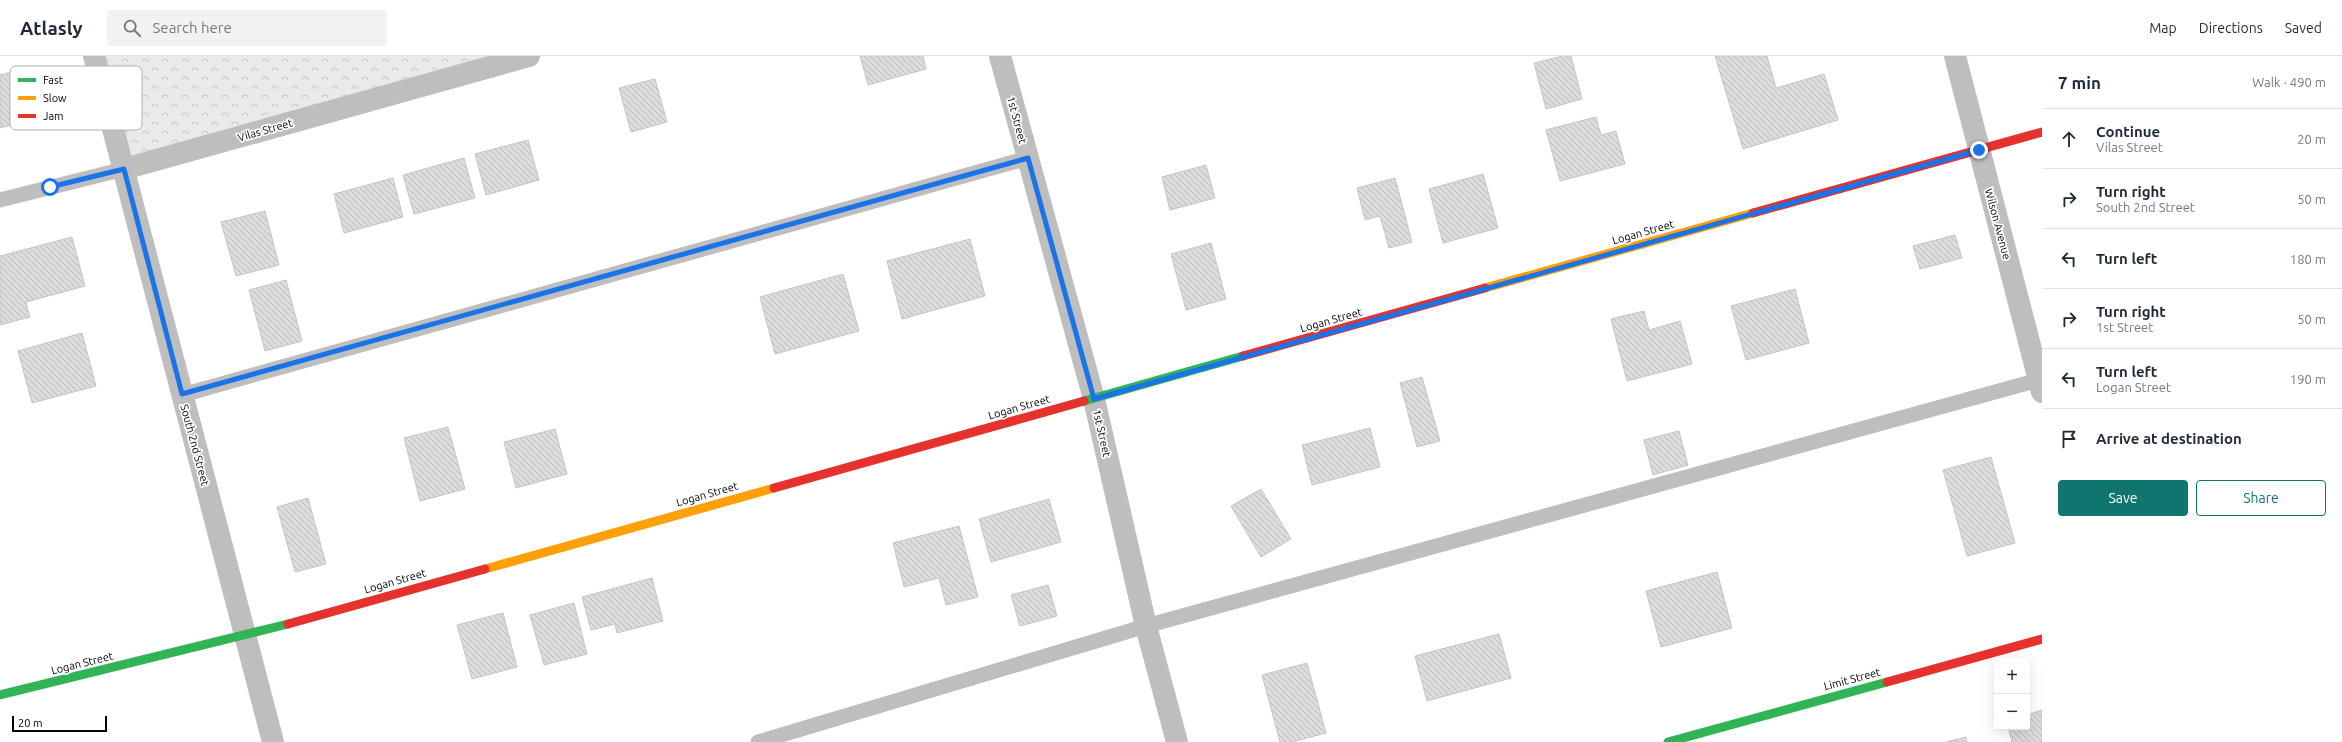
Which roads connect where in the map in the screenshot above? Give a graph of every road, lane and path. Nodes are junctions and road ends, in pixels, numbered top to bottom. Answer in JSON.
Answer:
{"nodes":[{"id":1,"x":94,"y":56,"type":"edge"},
{"id":2,"x":528,"y":56,"type":"edge"},
{"id":3,"x":1000,"y":56,"type":"edge"},
{"id":4,"x":1955,"y":56,"type":"edge"},
{"id":5,"x":97,"y":66,"type":"edge"},
{"id":6,"x":114,"y":130,"type":"edge"},
{"id":7,"x":2042,"y":132,"type":"edge"},
{"id":8,"x":1979,"y":150,"type":"junction"},
{"id":9,"x":1028,"y":158,"type":"junction"},
{"id":10,"x":124,"y":169,"type":"junction"},
{"id":11,"x":0,"y":200,"type":"edge"},
{"id":12,"x":2041,"y":384,"type":"edge"},
{"id":13,"x":182,"y":394,"type":"junction"},
{"id":14,"x":1094,"y":399,"type":"junction"},
{"id":15,"x":1146,"y":626,"type":"junction"},
{"id":16,"x":245,"y":636,"type":"junction"},
{"id":17,"x":2042,"y":639,"type":"edge"},
{"id":18,"x":0,"y":695,"type":"edge"},
{"id":19,"x":1703,"y":737,"type":"edge"},
{"id":20,"x":273,"y":742,"type":"edge"},
{"id":21,"x":758,"y":742,"type":"edge"},
{"id":22,"x":1177,"y":742,"type":"edge"},
{"id":23,"x":1668,"y":742,"type":"edge"}],
"edges":[{"from":1,"to":5,"type":"street","name":"South 2nd Street"},
{"from":2,"to":10,"type":"street","name":"Vilas Street"},
{"from":3,"to":9,"type":"street","name":"1st Street"},
{"from":4,"to":8,"type":"street","name":"Wilson Avenue"},
{"from":6,"to":10,"type":"street","name":"South 2nd Street"},
{"from":7,"to":8,"type":"street","name":"Logan Street"},
{"from":8,"to":12,"type":"street","name":"Wilson Avenue"},
{"from":8,"to":14,"type":"street","name":"Logan Street"},
{"from":9,"to":13,"type":"lane"},
{"from":9,"to":14,"type":"street","name":"1st Street"},
{"from":10,"to":11,"type":"lane","name":"Vilas Street"},
{"from":10,"to":13,"type":"street","name":"South 2nd Street"},
{"from":12,"to":15,"type":"lane"},
{"from":13,"to":16,"type":"street","name":"South 2nd Street"},
{"from":14,"to":15,"type":"street","name":"1st Street"},
{"from":14,"to":16,"type":"street","name":"Logan Street"},
{"from":15,"to":21,"type":"lane"},
{"from":15,"to":22,"type":"street","name":"1st Street"},
{"from":16,"to":18,"type":"street","name":"Logan Street"},
{"from":16,"to":20,"type":"street","name":"South 2nd Street"},
{"from":17,"to":19,"type":"street","name":"Limit Street"},
{"from":19,"to":23,"type":"street","name":"Limit Street"}]}
